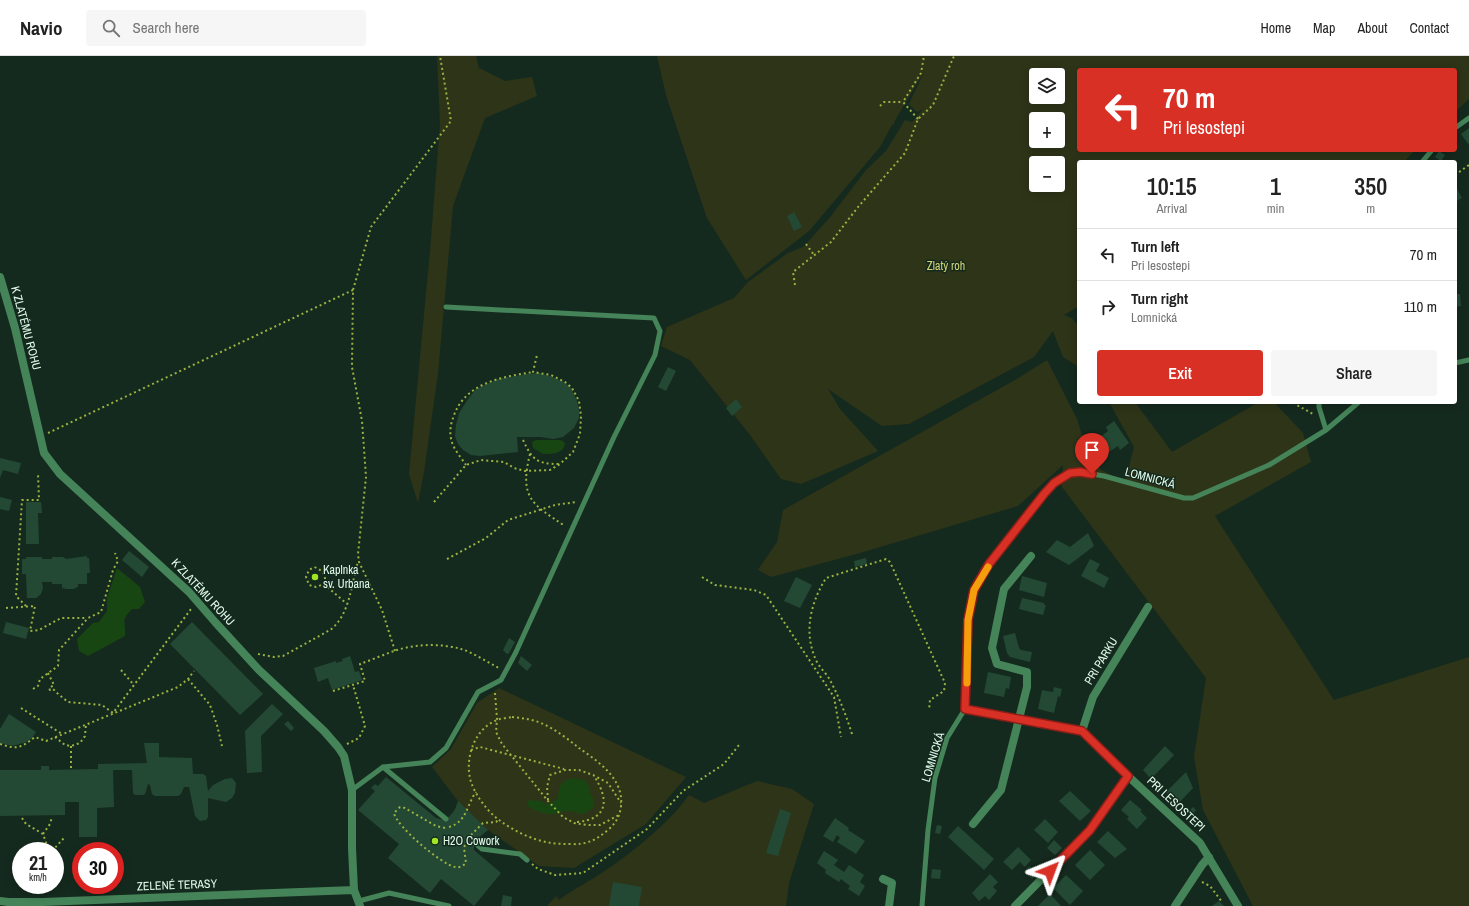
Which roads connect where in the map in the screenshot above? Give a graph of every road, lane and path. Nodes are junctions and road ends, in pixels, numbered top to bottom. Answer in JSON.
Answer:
{"nodes":[{"id":1,"x":440,"y":56,"type":"edge"},
{"id":2,"x":924,"y":56,"type":"edge"},
{"id":3,"x":954,"y":56,"type":"edge"},
{"id":4,"x":903,"y":102,"type":"junction"},
{"id":5,"x":880,"y":106,"type":"dead end"},
{"id":6,"x":1469,"y":118,"type":"edge"},
{"id":7,"x":918,"y":119,"type":"junction"},
{"id":8,"x":1457,"y":127,"type":"edge"},
{"id":9,"x":1430,"y":152,"type":"edge"},
{"id":10,"x":1424,"y":160,"type":"edge"},
{"id":11,"x":1469,"y":164,"type":"edge"},
{"id":12,"x":1457,"y":173,"type":"edge"},
{"id":13,"x":806,"y":244,"type":"dead end"},
{"id":14,"x":814,"y":255,"type":"junction"},
{"id":15,"x":0,"y":277,"type":"edge"},
{"id":16,"x":795,"y":285,"type":"dead end"},
{"id":17,"x":353,"y":290,"type":"junction"},
{"id":18,"x":446,"y":307,"type":"dead end"},
{"id":19,"x":537,"y":354,"type":"dead end"},
{"id":20,"x":1469,"y":360,"type":"edge"},
{"id":21,"x":1457,"y":363,"type":"edge"},
{"id":22,"x":533,"y":372,"type":"junction"},
{"id":23,"x":1295,"y":404,"type":"edge"},
{"id":24,"x":1319,"y":404,"type":"edge"},
{"id":25,"x":1357,"y":404,"type":"edge"},
{"id":26,"x":1322,"y":417,"type":"junction"},
{"id":27,"x":1326,"y":430,"type":"junction"},
{"id":28,"x":41,"y":436,"type":"junction"},
{"id":29,"x":523,"y":440,"type":"dead end"},
{"id":30,"x":530,"y":454,"type":"junction"},
{"id":31,"x":560,"y":464,"type":"junction"},
{"id":32,"x":466,"y":465,"type":"junction"},
{"id":33,"x":525,"y":471,"type":"junction"},
{"id":34,"x":38,"y":473,"type":"dead end"},
{"id":35,"x":585,"y":501,"type":"junction"},
{"id":36,"x":434,"y":502,"type":"dead end"},
{"id":37,"x":542,"y":510,"type":"junction"},
{"id":38,"x":572,"y":530,"type":"junction"},
{"id":39,"x":115,"y":553,"type":"dead end"},
{"id":40,"x":1031,"y":556,"type":"dead end"},
{"id":41,"x":447,"y":558,"type":"dead end"},
{"id":42,"x":360,"y":562,"type":"junction"},
{"id":43,"x":702,"y":577,"type":"dead end"},
{"id":44,"x":324,"y":584,"type":"junction"},
{"id":45,"x":198,"y":602,"type":"junction"},
{"id":46,"x":347,"y":604,"type":"junction"},
{"id":47,"x":26,"y":606,"type":"junction"},
{"id":48,"x":1148,"y":607,"type":"dead end"},
{"id":49,"x":6,"y":608,"type":"dead end"},
{"id":50,"x":88,"y":618,"type":"junction"},
{"id":51,"x":395,"y":651,"type":"junction"},
{"id":52,"x":248,"y":658,"type":"junction"},
{"id":53,"x":121,"y":670,"type":"dead end"},
{"id":54,"x":194,"y":670,"type":"dead end"},
{"id":55,"x":506,"y":671,"type":"junction"},
{"id":56,"x":48,"y":674,"type":"junction"},
{"id":57,"x":188,"y":679,"type":"junction"},
{"id":58,"x":494,"y":684,"type":"junction"},
{"id":59,"x":134,"y":685,"type":"junction"},
{"id":60,"x":353,"y":685,"type":"junction"},
{"id":61,"x":33,"y":689,"type":"dead end"},
{"id":62,"x":333,"y":691,"type":"dead end"},
{"id":63,"x":21,"y":708,"type":"dead end"},
{"id":64,"x":965,"y":709,"type":"junction"},
{"id":65,"x":929,"y":710,"type":"dead end"},
{"id":66,"x":113,"y":713,"type":"junction"},
{"id":67,"x":497,"y":719,"type":"junction"},
{"id":68,"x":1019,"y":720,"type":"junction"},
{"id":69,"x":86,"y":724,"type":"junction"},
{"id":70,"x":1082,"y":731,"type":"junction"},
{"id":71,"x":62,"y":734,"type":"junction"},
{"id":72,"x":852,"y":734,"type":"dead end"},
{"id":73,"x":55,"y":737,"type":"junction"},
{"id":74,"x":841,"y":737,"type":"dead end"},
{"id":75,"x":354,"y":742,"type":"dead end"},
{"id":76,"x":0,"y":744,"type":"edge"},
{"id":77,"x":739,"y":745,"type":"dead end"},
{"id":78,"x":71,"y":746,"type":"junction"},
{"id":79,"x":222,"y":746,"type":"dead end"},
{"id":80,"x":471,"y":750,"type":"junction"},
{"id":81,"x":511,"y":754,"type":"junction"},
{"id":82,"x":71,"y":768,"type":"dead end"},
{"id":83,"x":382,"y":768,"type":"junction"},
{"id":84,"x":565,"y":770,"type":"junction"},
{"id":85,"x":593,"y":775,"type":"junction"},
{"id":86,"x":1128,"y":776,"type":"junction"},
{"id":87,"x":352,"y":790,"type":"junction"},
{"id":88,"x":476,"y":792,"type":"junction"},
{"id":89,"x":548,"y":801,"type":"junction"},
{"id":90,"x":621,"y":804,"type":"junction"},
{"id":91,"x":620,"y":814,"type":"junction"},
{"id":92,"x":52,"y":817,"type":"dead end"},
{"id":93,"x":22,"y":818,"type":"dead end"},
{"id":94,"x":446,"y":819,"type":"dead end"},
{"id":95,"x":498,"y":820,"type":"junction"},
{"id":96,"x":574,"y":823,"type":"junction"},
{"id":97,"x":973,"y":824,"type":"dead end"},
{"id":98,"x":43,"y":834,"type":"junction"},
{"id":99,"x":470,"y":836,"type":"dead end"},
{"id":100,"x":64,"y":838,"type":"dead end"},
{"id":101,"x":466,"y":840,"type":"dead end"},
{"id":102,"x":46,"y":842,"type":"edge"},
{"id":103,"x":60,"y":842,"type":"edge"},
{"id":104,"x":474,"y":842,"type":"dead end"},
{"id":105,"x":1209,"y":857,"type":"junction"},
{"id":106,"x":528,"y":860,"type":"joint"},
{"id":107,"x":1194,"y":877,"type":"junction"},
{"id":108,"x":882,"y":879,"type":"dead end"},
{"id":109,"x":354,"y":890,"type":"junction"},
{"id":110,"x":0,"y":901,"type":"edge"},
{"id":111,"x":1222,"y":902,"type":"dead end"},
{"id":112,"x":359,"y":903,"type":"edge"},
{"id":113,"x":448,"y":906,"type":"edge"},
{"id":114,"x":889,"y":906,"type":"edge"},
{"id":115,"x":922,"y":906,"type":"edge"},
{"id":116,"x":1015,"y":906,"type":"edge"},
{"id":117,"x":1175,"y":906,"type":"edge"},
{"id":118,"x":1238,"y":906,"type":"edge"}],
"edges":[{"from":1,"to":17,"type":"path"},
{"from":2,"to":4,"type":"path"},
{"from":3,"to":7,"type":"path"},
{"from":4,"to":5,"type":"path"},
{"from":4,"to":7,"type":"path"},
{"from":6,"to":8,"type":"lane"},
{"from":7,"to":14,"type":"path"},
{"from":9,"to":10,"type":"lane"},
{"from":11,"to":12,"type":"path"},
{"from":13,"to":14,"type":"path"},
{"from":14,"to":16,"type":"path"},
{"from":15,"to":28,"type":"street","name":"K ZLATÉMU ROHU"},
{"from":17,"to":28,"type":"path"},
{"from":17,"to":42,"type":"path"},
{"from":18,"to":35,"type":"lane"},
{"from":19,"to":22,"type":"path"},
{"from":20,"to":21,"type":"lane"},
{"from":22,"to":31,"type":"path"},
{"from":22,"to":32,"type":"path"},
{"from":23,"to":26,"type":"path"},
{"from":24,"to":26,"type":"lane"},
{"from":25,"to":27,"type":"lane","name":"LOMNICKÁ"},
{"from":26,"to":27,"type":"lane"},
{"from":27,"to":64,"type":"lane","name":"LOMNICKÁ"},
{"from":28,"to":45,"type":"street","name":"K ZLATÉMU ROHU"},
{"from":29,"to":30,"type":"path"},
{"from":30,"to":31,"type":"path"},
{"from":30,"to":33,"type":"path"},
{"from":31,"to":33,"type":"path"},
{"from":32,"to":33,"type":"path"},
{"from":32,"to":36,"type":"path"},
{"from":33,"to":37,"type":"path"},
{"from":34,"to":47,"type":"path"},
{"from":35,"to":37,"type":"path"},
{"from":35,"to":38,"type":"lane"},
{"from":37,"to":38,"type":"path"},
{"from":37,"to":41,"type":"path"},
{"from":38,"to":55,"type":"lane"},
{"from":39,"to":50,"type":"path"},
{"from":40,"to":68,"type":"street"},
{"from":42,"to":46,"type":"path"},
{"from":42,"to":51,"type":"path"},
{"from":43,"to":74,"type":"path"},
{"from":44,"to":44,"type":"path"},
{"from":44,"to":46,"type":"path"},
{"from":45,"to":52,"type":"street","name":"K ZLATÉMU ROHU"},
{"from":45,"to":59,"type":"path"},
{"from":46,"to":52,"type":"path"},
{"from":47,"to":49,"type":"path"},
{"from":47,"to":50,"type":"path"},
{"from":48,"to":70,"type":"street","name":"PRI PARKU"},
{"from":50,"to":56,"type":"path"},
{"from":51,"to":55,"type":"path"},
{"from":51,"to":60,"type":"path"},
{"from":52,"to":87,"type":"street","name":"K ZLATÉMU ROHU"},
{"from":53,"to":59,"type":"path"},
{"from":54,"to":57,"type":"path"},
{"from":55,"to":58,"type":"lane"},
{"from":56,"to":61,"type":"path"},
{"from":56,"to":66,"type":"path"},
{"from":57,"to":66,"type":"path"},
{"from":57,"to":79,"type":"path"},
{"from":58,"to":67,"type":"path"},
{"from":58,"to":83,"type":"lane"},
{"from":59,"to":66,"type":"path"},
{"from":60,"to":62,"type":"path"},
{"from":60,"to":75,"type":"path"},
{"from":63,"to":71,"type":"path"},
{"from":64,"to":68,"type":"street"},
{"from":64,"to":115,"type":"lane","name":"LOMNICKÁ"},
{"from":65,"to":72,"type":"path"},
{"from":66,"to":69,"type":"path"},
{"from":67,"to":80,"type":"path"},
{"from":67,"to":81,"type":"path"},
{"from":67,"to":90,"type":"path"},
{"from":68,"to":70,"type":"street"},
{"from":68,"to":97,"type":"street"},
{"from":69,"to":71,"type":"path"},
{"from":69,"to":78,"type":"path"},
{"from":70,"to":86,"type":"street","name":"PRI LESOSTEPI"},
{"from":71,"to":73,"type":"path"},
{"from":73,"to":76,"type":"path"},
{"from":73,"to":78,"type":"path"},
{"from":77,"to":106,"type":"path"},
{"from":78,"to":82,"type":"path"},
{"from":80,"to":81,"type":"path"},
{"from":80,"to":88,"type":"path"},
{"from":81,"to":84,"type":"path"},
{"from":81,"to":89,"type":"path"},
{"from":83,"to":87,"type":"lane"},
{"from":83,"to":94,"type":"lane"},
{"from":84,"to":85,"type":"path"},
{"from":84,"to":89,"type":"path"},
{"from":85,"to":90,"type":"path"},
{"from":85,"to":96,"type":"path"},
{"from":86,"to":105,"type":"street","name":"PRI LESOSTEPI"},
{"from":86,"to":116,"type":"street"},
{"from":87,"to":109,"type":"street","name":"K ZLATÉMU ROHU"},
{"from":88,"to":95,"type":"path"},
{"from":88,"to":101,"type":"path"},
{"from":89,"to":96,"type":"path"},
{"from":90,"to":91,"type":"path"},
{"from":91,"to":95,"type":"path"},
{"from":91,"to":96,"type":"path"},
{"from":92,"to":98,"type":"path"},
{"from":93,"to":98,"type":"path"},
{"from":95,"to":99,"type":"path"},
{"from":98,"to":102,"type":"path"},
{"from":100,"to":103,"type":"path"},
{"from":104,"to":106,"type":"lane"},
{"from":105,"to":107,"type":"street"},
{"from":105,"to":118,"type":"street","name":"PRI LESOSTEPI"},
{"from":107,"to":111,"type":"path"},
{"from":107,"to":117,"type":"street"},
{"from":108,"to":114,"type":"street"},
{"from":109,"to":110,"type":"street","name":"ZELENÉ TERASY"},
{"from":109,"to":112,"type":"street","name":"K ZLATÉMU ROHU"},
{"from":112,"to":113,"type":"lane"}]}
